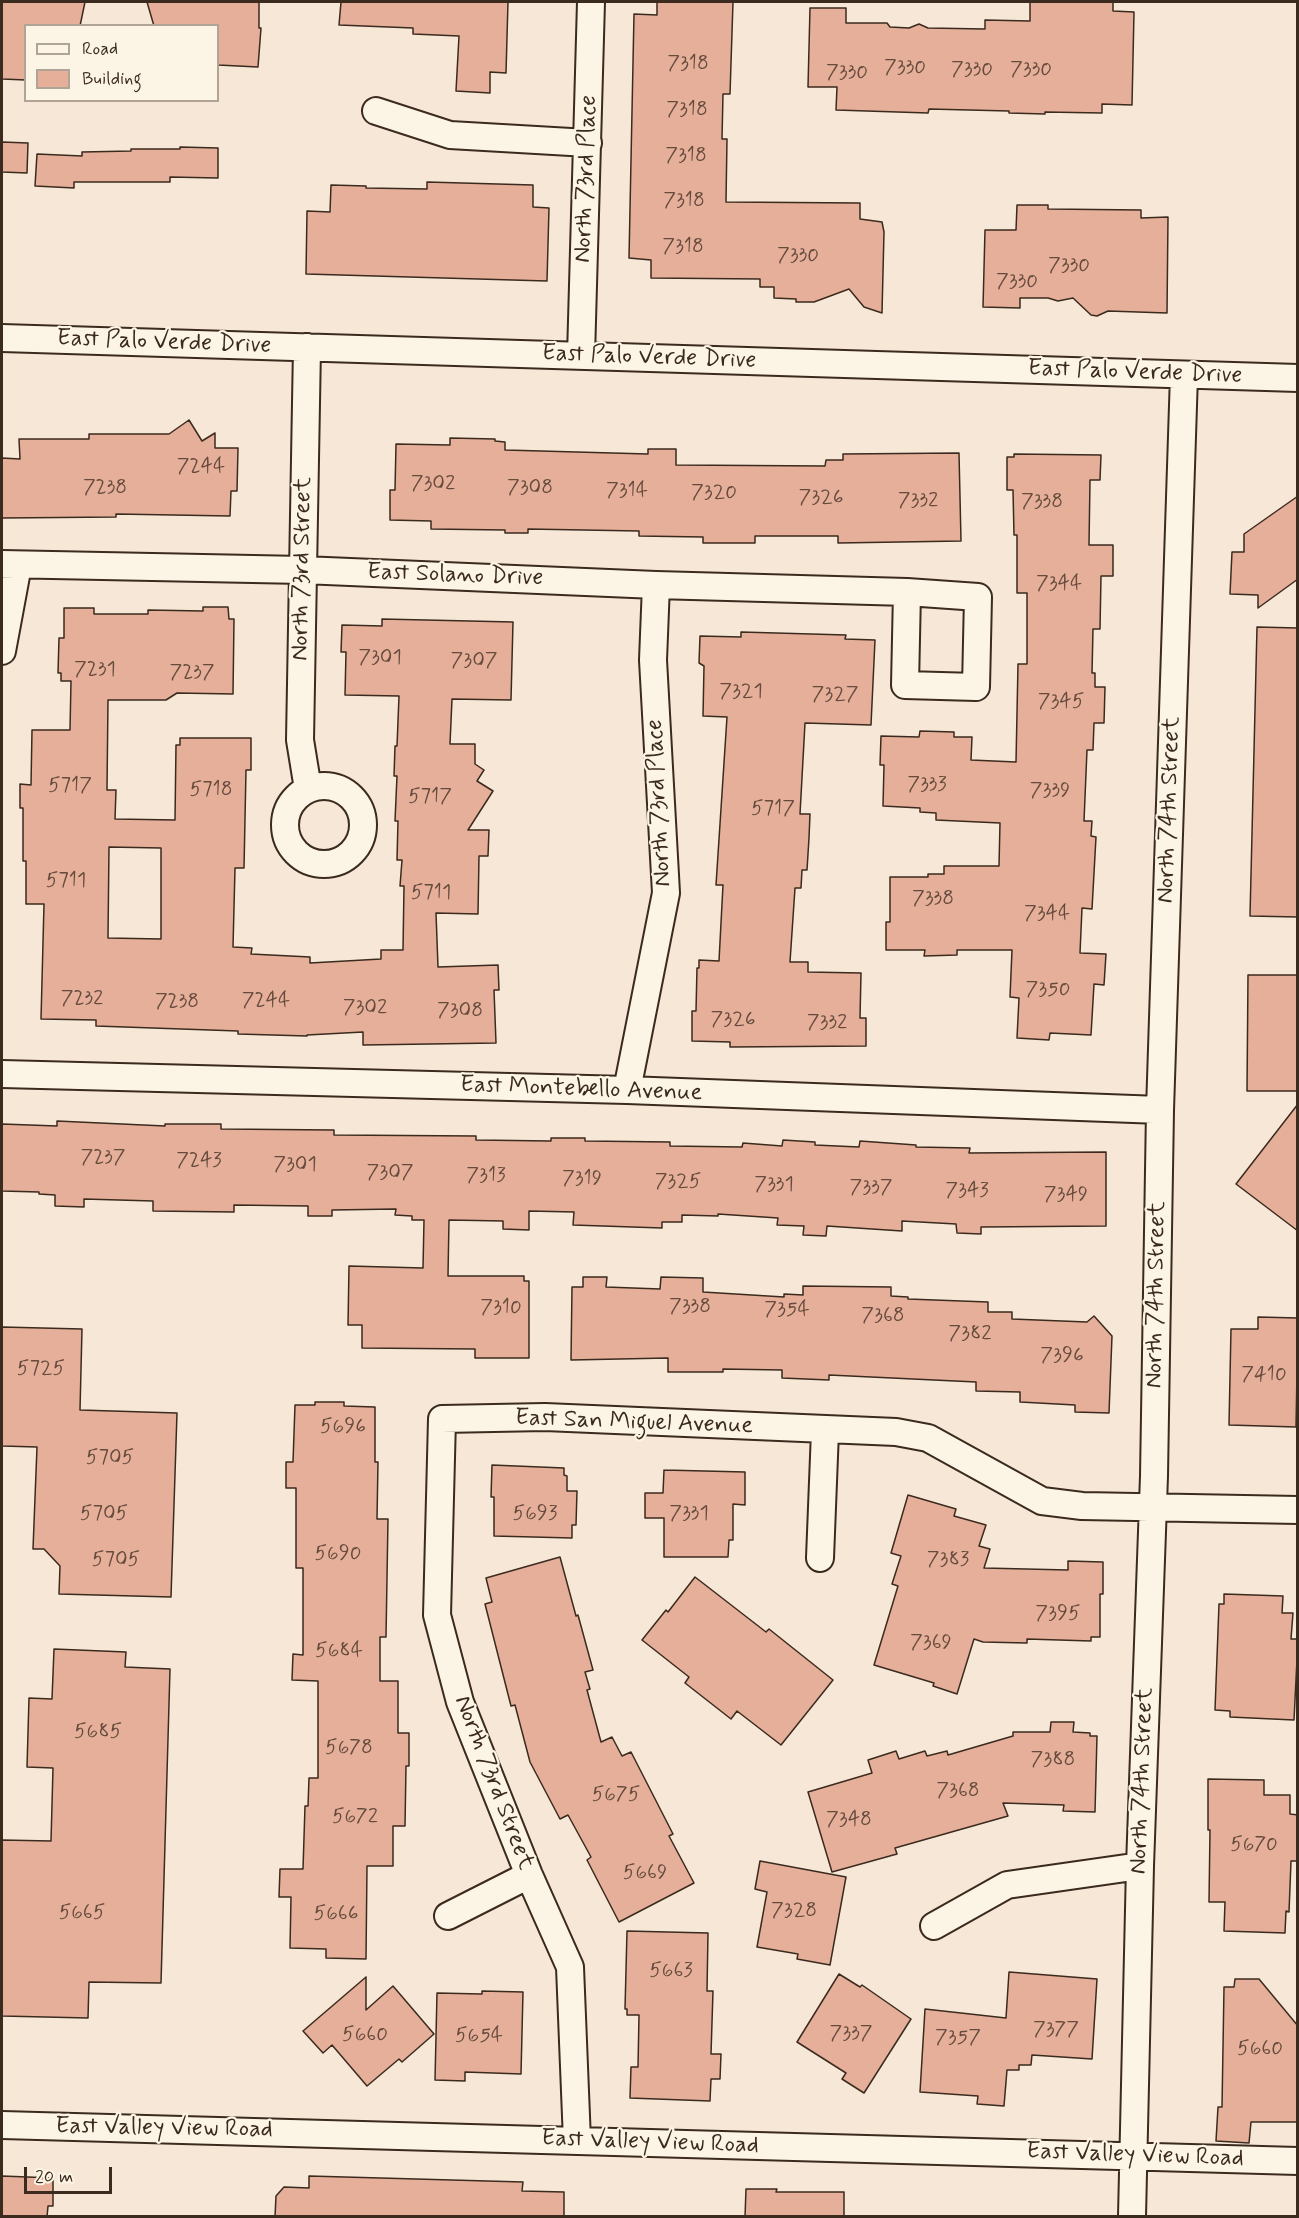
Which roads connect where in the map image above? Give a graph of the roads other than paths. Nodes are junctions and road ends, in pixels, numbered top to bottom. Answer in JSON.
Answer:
{"nodes":[{"id":1,"x":591,"y":2,"type":"edge"},
{"id":2,"x":376,"y":111,"type":"dead end"},
{"id":3,"x":588,"y":143,"type":"junction"},
{"id":4,"x":2,"y":338,"type":"edge"},
{"id":5,"x":307,"y":347,"type":"junction"},
{"id":6,"x":581,"y":356,"type":"junction"},
{"id":7,"x":1184,"y":375,"type":"junction"},
{"id":8,"x":1298,"y":378,"type":"edge"},
{"id":9,"x":10,"y":565,"type":"edge"},
{"id":10,"x":303,"y":570,"type":"junction"},
{"id":11,"x":656,"y":585,"type":"junction"},
{"id":12,"x":907,"y":592,"type":"junction"},
{"id":13,"x":2,"y":651,"type":"edge"},
{"id":14,"x":308,"y":789,"type":"dead end"},
{"id":15,"x":2,"y":1074,"type":"edge"},
{"id":16,"x":627,"y":1090,"type":"junction"},
{"id":17,"x":1160,"y":1110,"type":"junction"},
{"id":18,"x":442,"y":1419,"type":"joint"},
{"id":19,"x":825,"y":1431,"type":"junction"},
{"id":20,"x":1152,"y":1507,"type":"junction"},
{"id":21,"x":1298,"y":1510,"type":"edge"},
{"id":22,"x":820,"y":1558,"type":"dead end"},
{"id":23,"x":1140,"y":1866,"type":"junction"},
{"id":24,"x":529,"y":1875,"type":"junction"},
{"id":25,"x":448,"y":1916,"type":"dead end"},
{"id":26,"x":934,"y":1926,"type":"dead end"},
{"id":27,"x":2,"y":2125,"type":"edge"},
{"id":28,"x":577,"y":2141,"type":"junction"},
{"id":29,"x":1133,"y":2155,"type":"junction"},
{"id":30,"x":1298,"y":2161,"type":"edge"},
{"id":31,"x":1132,"y":2217,"type":"edge"}],
"edges":[{"from":1,"to":3,"type":"street","name":"North 73rd Place"},
{"from":2,"to":3,"type":"street"},
{"from":3,"to":6,"type":"street","name":"North 73rd Place"},
{"from":4,"to":5,"type":"street","name":"East Palo Verde Drive"},
{"from":5,"to":6,"type":"street","name":"East Palo Verde Drive"},
{"from":5,"to":10,"type":"street","name":"North 73rd Street"},
{"from":6,"to":7,"type":"street","name":"East Palo Verde Drive"},
{"from":7,"to":8,"type":"street","name":"East Palo Verde Drive"},
{"from":7,"to":17,"type":"street","name":"North 74th Street"},
{"from":9,"to":10,"type":"street","name":"East Solano Drive"},
{"from":9,"to":13,"type":"street"},
{"from":10,"to":11,"type":"street","name":"East Solano Drive"},
{"from":10,"to":14,"type":"street","name":"North 73rd Street"},
{"from":11,"to":12,"type":"street","name":"East Solano Drive"},
{"from":11,"to":16,"type":"street","name":"North 73rd Place"},
{"from":12,"to":12,"type":"street","name":"East Solano Drive"},
{"from":15,"to":16,"type":"street","name":"East Montebello Avenue"},
{"from":16,"to":17,"type":"street","name":"East Montebello Avenue"},
{"from":17,"to":20,"type":"street","name":"North 74th Street"},
{"from":18,"to":19,"type":"street","name":"East San Miguel Avenue"},
{"from":18,"to":24,"type":"street","name":"North 73rd Street"},
{"from":19,"to":20,"type":"street","name":"East San Miguel Avenue"},
{"from":19,"to":22,"type":"street"},
{"from":20,"to":21,"type":"street","name":"East San Miguel Avenue"},
{"from":20,"to":23,"type":"street","name":"North 74th Street"},
{"from":23,"to":26,"type":"street"},
{"from":23,"to":29,"type":"street","name":"North 74th Street"},
{"from":24,"to":25,"type":"street"},
{"from":24,"to":28,"type":"street","name":"North 73rd Street"},
{"from":27,"to":28,"type":"street","name":"East Valley View Road"},
{"from":28,"to":29,"type":"street","name":"East Valley View Road"},
{"from":29,"to":30,"type":"street","name":"East Valley View Road"},
{"from":29,"to":31,"type":"street","name":"North 74th Street"}]}
